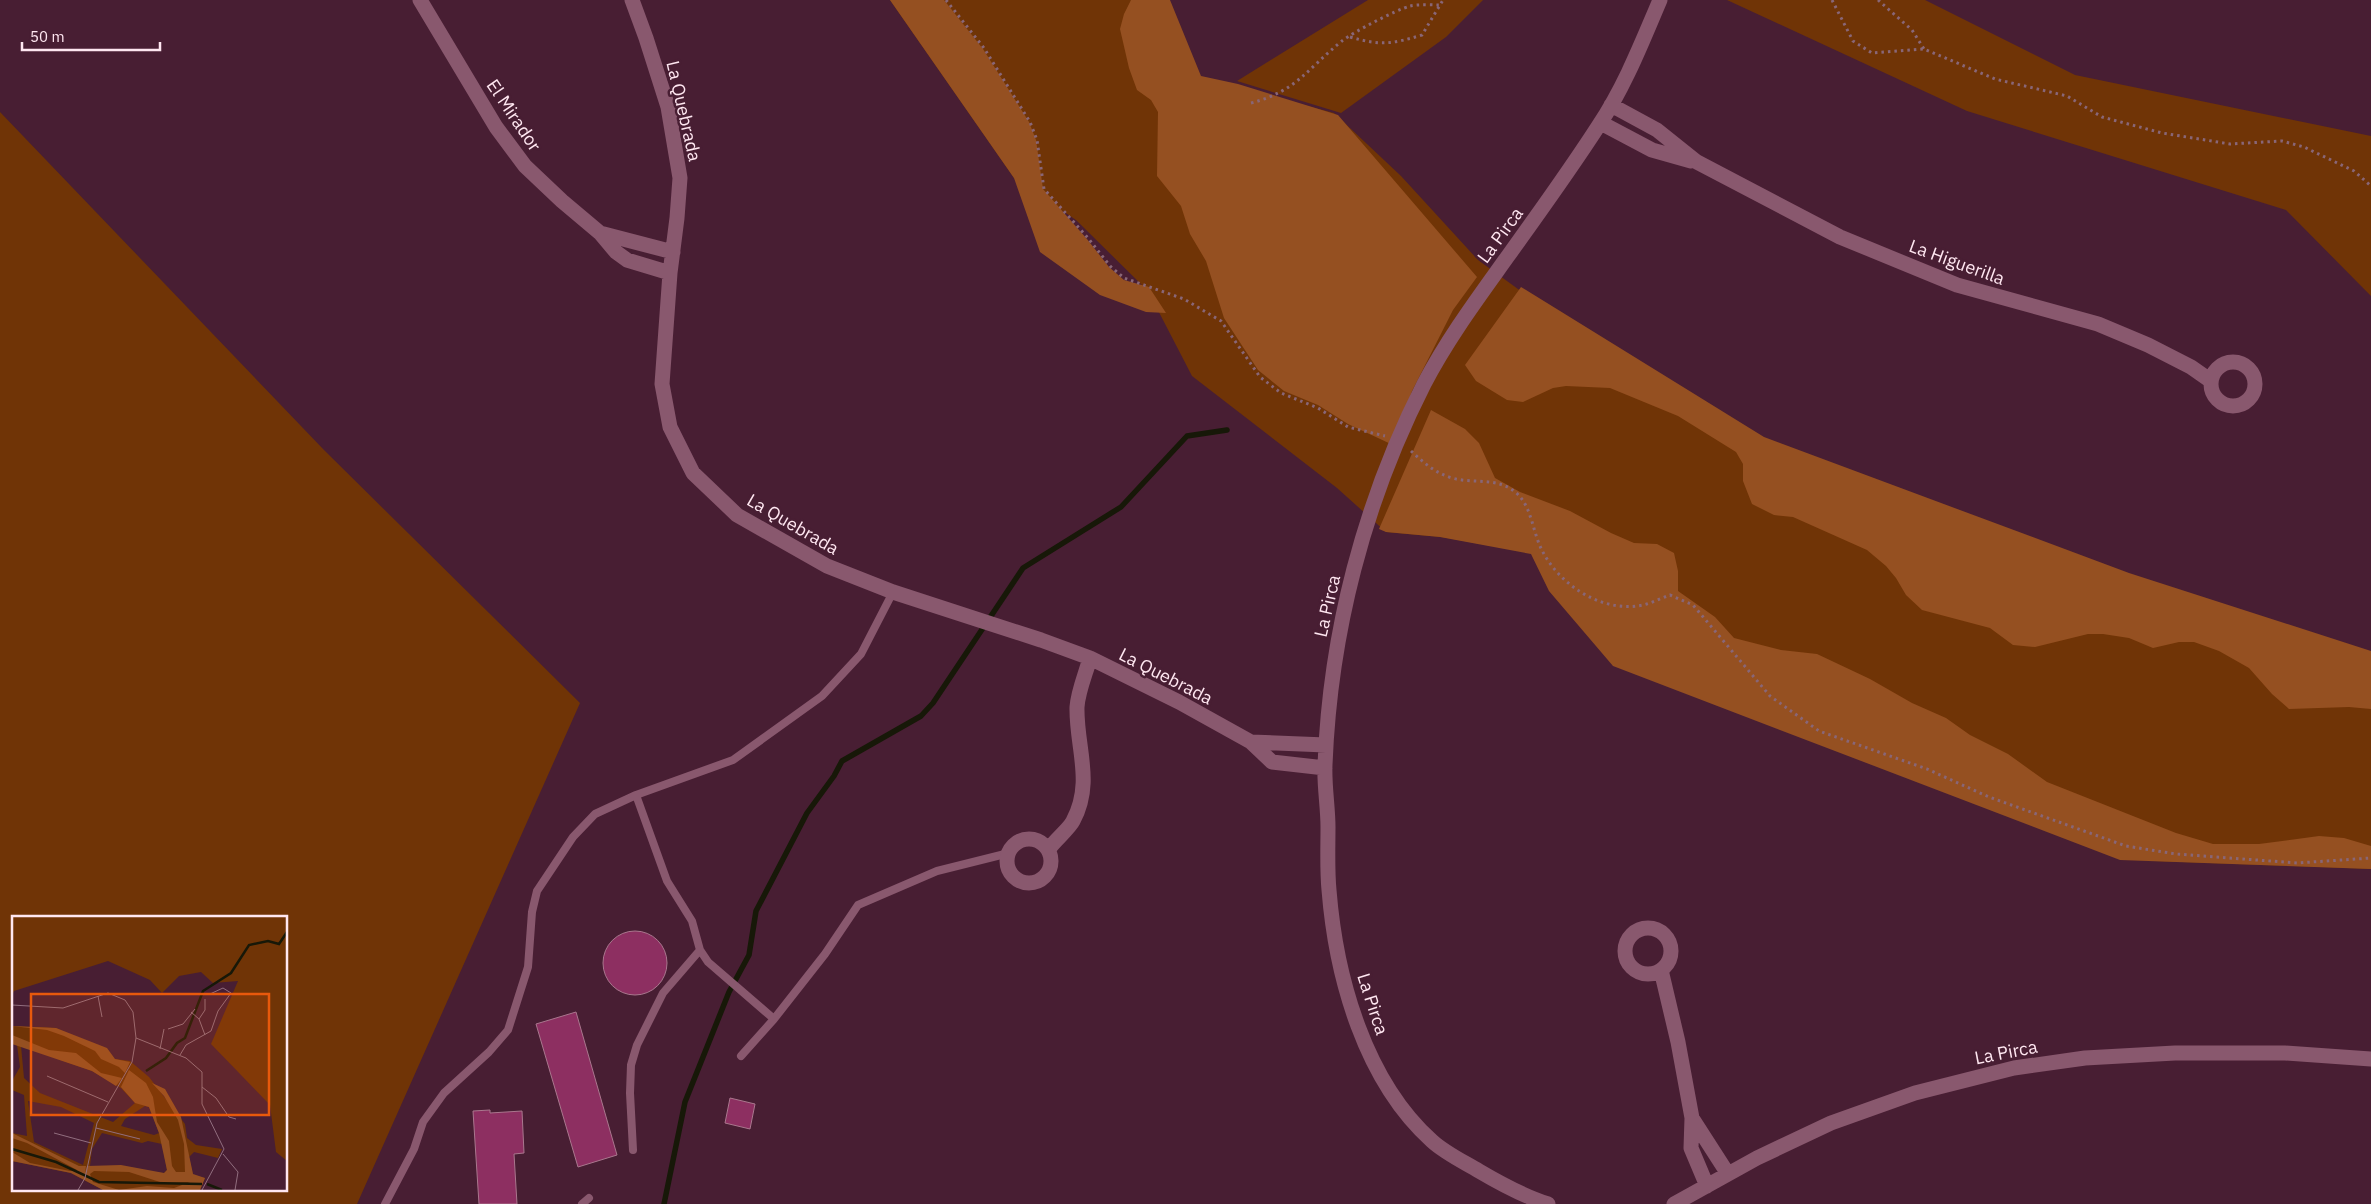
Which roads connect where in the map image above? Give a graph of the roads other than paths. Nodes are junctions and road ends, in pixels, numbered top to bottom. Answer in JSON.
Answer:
{"nodes":[{"id":1,"x":420,"y":0,"type":"edge"},
{"id":2,"x":632,"y":0,"type":"edge"},
{"id":3,"x":1660,"y":0,"type":"edge"},
{"id":4,"x":1611,"y":105,"type":"junction"},
{"id":5,"x":1601,"y":123,"type":"junction"},
{"id":6,"x":1697,"y":162,"type":"junction"},
{"id":7,"x":600,"y":233,"type":"junction"},
{"id":8,"x":673,"y":252,"type":"junction"},
{"id":9,"x":670,"y":274,"type":"junction"},
{"id":10,"x":2211,"y":381,"type":"dead end"},
{"id":11,"x":893,"y":592,"type":"junction"},
{"id":12,"x":1090,"y":658,"type":"junction"},
{"id":13,"x":1251,"y":742,"type":"junction"},
{"id":14,"x":1326,"y":745,"type":"junction"},
{"id":15,"x":1325,"y":768,"type":"junction"},
{"id":16,"x":636,"y":795,"type":"junction"},
{"id":17,"x":1048,"y":850,"type":"junction"},
{"id":18,"x":1009,"y":853,"type":"junction"},
{"id":19,"x":700,"y":950,"type":"junction"},
{"id":20,"x":1661,"y":970,"type":"dead end"},
{"id":21,"x":774,"y":1019,"type":"junction"},
{"id":22,"x":741,"y":1056,"type":"dead end"},
{"id":23,"x":2371,"y":1059,"type":"edge"},
{"id":24,"x":1692,"y":1118,"type":"junction"},
{"id":25,"x":633,"y":1150,"type":"dead end"},
{"id":26,"x":1728,"y":1174,"type":"junction"},
{"id":27,"x":1707,"y":1186,"type":"junction"},
{"id":28,"x":589,"y":1198,"type":"dead end"},
{"id":29,"x":385,"y":1204,"type":"edge"},
{"id":30,"x":582,"y":1204,"type":"edge"},
{"id":31,"x":1548,"y":1204,"type":"edge"},
{"id":32,"x":1674,"y":1204,"type":"edge"}],
"edges":[{"from":1,"to":7,"type":"street","name":"El Mirador"},
{"from":2,"to":8,"type":"street","name":"La Quebrada"},
{"from":3,"to":4,"type":"street","name":"La Pirca"},
{"from":4,"to":5,"type":"street","name":"La Pirca"},
{"from":4,"to":6,"type":"street","name":"La Higuerilla"},
{"from":5,"to":6,"type":"street","name":"La Higuerilla"},
{"from":5,"to":14,"type":"street","name":"La Pirca"},
{"from":6,"to":10,"type":"street","name":"La Higuerilla"},
{"from":7,"to":8,"type":"street","name":"El Mirador"},
{"from":7,"to":9,"type":"street","name":"El Mirador"},
{"from":8,"to":9,"type":"street","name":"La Quebrada"},
{"from":9,"to":11,"type":"street","name":"La Quebrada"},
{"from":11,"to":12,"type":"street","name":"La Quebrada"},
{"from":11,"to":16,"type":"lane"},
{"from":12,"to":13,"type":"street","name":"La Quebrada"},
{"from":12,"to":17,"type":"street"},
{"from":13,"to":14,"type":"street","name":"La Quebrada"},
{"from":13,"to":15,"type":"street","name":"La Quebrada"},
{"from":14,"to":15,"type":"street","name":"La Pirca"},
{"from":15,"to":31,"type":"street","name":"La Pirca"},
{"from":16,"to":19,"type":"lane"},
{"from":16,"to":29,"type":"lane"},
{"from":17,"to":18,"type":"street"},
{"from":17,"to":18,"type":"street"},
{"from":18,"to":21,"type":"lane"},
{"from":19,"to":21,"type":"lane"},
{"from":19,"to":25,"type":"lane"},
{"from":20,"to":24,"type":"street"},
{"from":21,"to":22,"type":"lane"},
{"from":23,"to":26,"type":"street","name":"La Pirca"},
{"from":24,"to":26,"type":"street"},
{"from":24,"to":27,"type":"street"},
{"from":26,"to":27,"type":"street","name":"La Pirca"},
{"from":27,"to":32,"type":"street","name":"La Pirca"},
{"from":28,"to":30,"type":"lane"}]}
